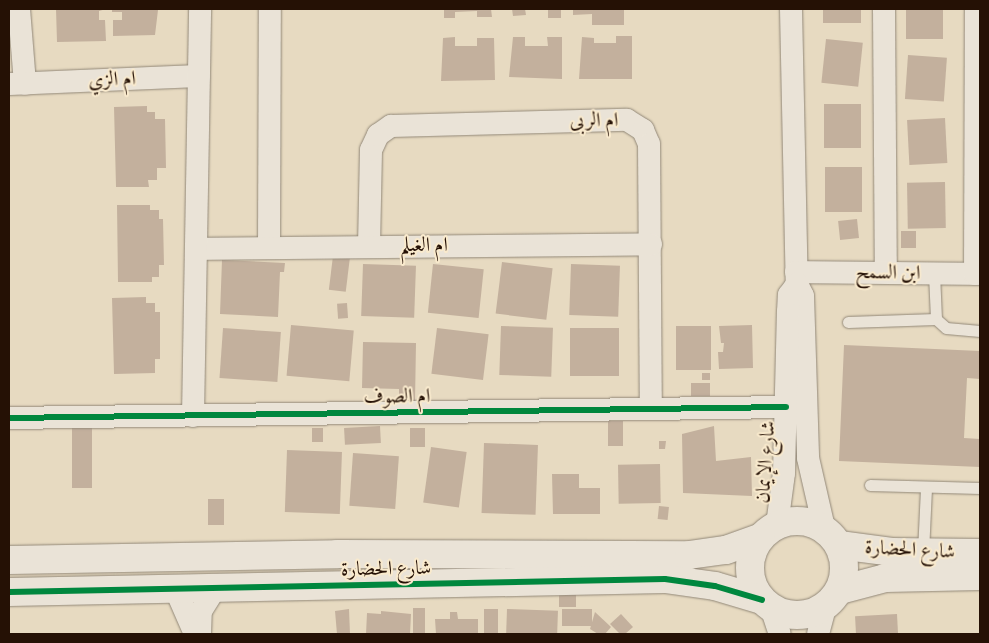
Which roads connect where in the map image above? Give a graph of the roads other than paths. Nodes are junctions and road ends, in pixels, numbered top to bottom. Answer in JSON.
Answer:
{"nodes":[{"id":1,"x":19,"y":9,"type":"edge"},
{"id":2,"x":200,"y":9,"type":"edge"},
{"id":3,"x":270,"y":9,"type":"edge"},
{"id":4,"x":790,"y":9,"type":"edge"},
{"id":5,"x":884,"y":9,"type":"edge"},
{"id":6,"x":976,"y":9,"type":"edge"},
{"id":7,"x":199,"y":76,"type":"junction"},
{"id":8,"x":17,"y":84,"type":"edge"},
{"id":9,"x":978,"y":85,"type":"edge"},
{"id":10,"x":651,"y":244,"type":"junction"},
{"id":11,"x":369,"y":246,"type":"junction"},
{"id":12,"x":269,"y":248,"type":"junction"},
{"id":13,"x":197,"y":249,"type":"junction"},
{"id":14,"x":886,"y":272,"type":"junction"},
{"id":15,"x":934,"y":273,"type":"junction"},
{"id":16,"x":978,"y":274,"type":"edge"},
{"id":17,"x":796,"y":278,"type":"junction"},
{"id":18,"x":936,"y":319,"type":"junction"},
{"id":19,"x":848,"y":322,"type":"dead end"},
{"id":20,"x":980,"y":331,"type":"edge"},
{"id":21,"x":786,"y":407,"type":"junction"},
{"id":22,"x":651,"y":409,"type":"junction"},
{"id":23,"x":193,"y":416,"type":"junction"},
{"id":24,"x":9,"y":418,"type":"edge"},
{"id":25,"x":870,"y":486,"type":"dead end"},
{"id":26,"x":926,"y":488,"type":"junction"},
{"id":27,"x":980,"y":488,"type":"edge"},
{"id":28,"x":769,"y":531,"type":"junction"},
{"id":29,"x":832,"y":537,"type":"junction"},
{"id":30,"x":923,"y":552,"type":"junction"},
{"id":31,"x":980,"y":553,"type":"edge"},
{"id":32,"x":9,"y":560,"type":"edge"},
{"id":33,"x":980,"y":576,"type":"edge"},
{"id":34,"x":175,"y":588,"type":"junction"},
{"id":35,"x":215,"y":590,"type":"junction"},
{"id":36,"x":9,"y":592,"type":"edge"},
{"id":37,"x":833,"y":598,"type":"junction"},
{"id":38,"x":766,"y":604,"type":"junction"},
{"id":39,"x":194,"y":634,"type":"edge"},
{"id":40,"x":200,"y":634,"type":"edge"},
{"id":41,"x":780,"y":634,"type":"edge"},
{"id":42,"x":818,"y":634,"type":"edge"}],
"edges":[{"from":1,"to":8,"type":"street"},
{"from":2,"to":7,"type":"street"},
{"from":3,"to":12,"type":"street"},
{"from":4,"to":17,"type":"street","name":"شارع الإيمان"},
{"from":5,"to":14,"type":"street"},
{"from":6,"to":9,"type":"street"},
{"from":7,"to":8,"type":"street","name":"ام الزي"},
{"from":7,"to":13,"type":"street"},
{"from":9,"to":16,"type":"street"},
{"from":10,"to":11,"type":"street","name":"ام الغيلم"},
{"from":10,"to":11,"type":"street","name":"ام الربى"},
{"from":10,"to":22,"type":"street","name":"ام الربى"},
{"from":11,"to":12,"type":"street","name":"ام الغيلم"},
{"from":12,"to":13,"type":"street","name":"ام الغيلم"},
{"from":13,"to":23,"type":"street"},
{"from":14,"to":15,"type":"street","name":"ابن السمح"},
{"from":14,"to":17,"type":"street","name":"ابن السمح"},
{"from":15,"to":16,"type":"street","name":"ابن السمح"},
{"from":15,"to":18,"type":"lane"},
{"from":17,"to":21,"type":"street","name":"شارع الإيمان"},
{"from":17,"to":29,"type":"street","name":"شارع الإيمان"},
{"from":18,"to":19,"type":"lane"},
{"from":18,"to":20,"type":"lane"},
{"from":21,"to":22,"type":"street","name":"ام الصوف"},
{"from":21,"to":28,"type":"street","name":"شارع الإيمان"},
{"from":22,"to":23,"type":"street","name":"ام الصوف"},
{"from":23,"to":24,"type":"street","name":"ام الصوف"},
{"from":25,"to":26,"type":"lane"},
{"from":26,"to":27,"type":"lane"},
{"from":26,"to":30,"type":"lane"},
{"from":28,"to":29,"type":"street"},
{"from":28,"to":32,"type":"street","name":"شارع الحضارة"},
{"from":28,"to":38,"type":"street"},
{"from":29,"to":30,"type":"street","name":"شارع الحضارة"},
{"from":29,"to":37,"type":"street"},
{"from":30,"to":31,"type":"street","name":"شارع الحضارة"},
{"from":33,"to":37,"type":"street","name":"شارع الحضارة"},
{"from":34,"to":35,"type":"street","name":"شارع الحضارة"},
{"from":34,"to":36,"type":"street","name":"شارع الحضارة"},
{"from":34,"to":39,"type":"street"},
{"from":35,"to":38,"type":"street","name":"شارع الحضارة"},
{"from":35,"to":40,"type":"street"},
{"from":37,"to":38,"type":"street"},
{"from":37,"to":42,"type":"street"},
{"from":38,"to":41,"type":"street"}]}
